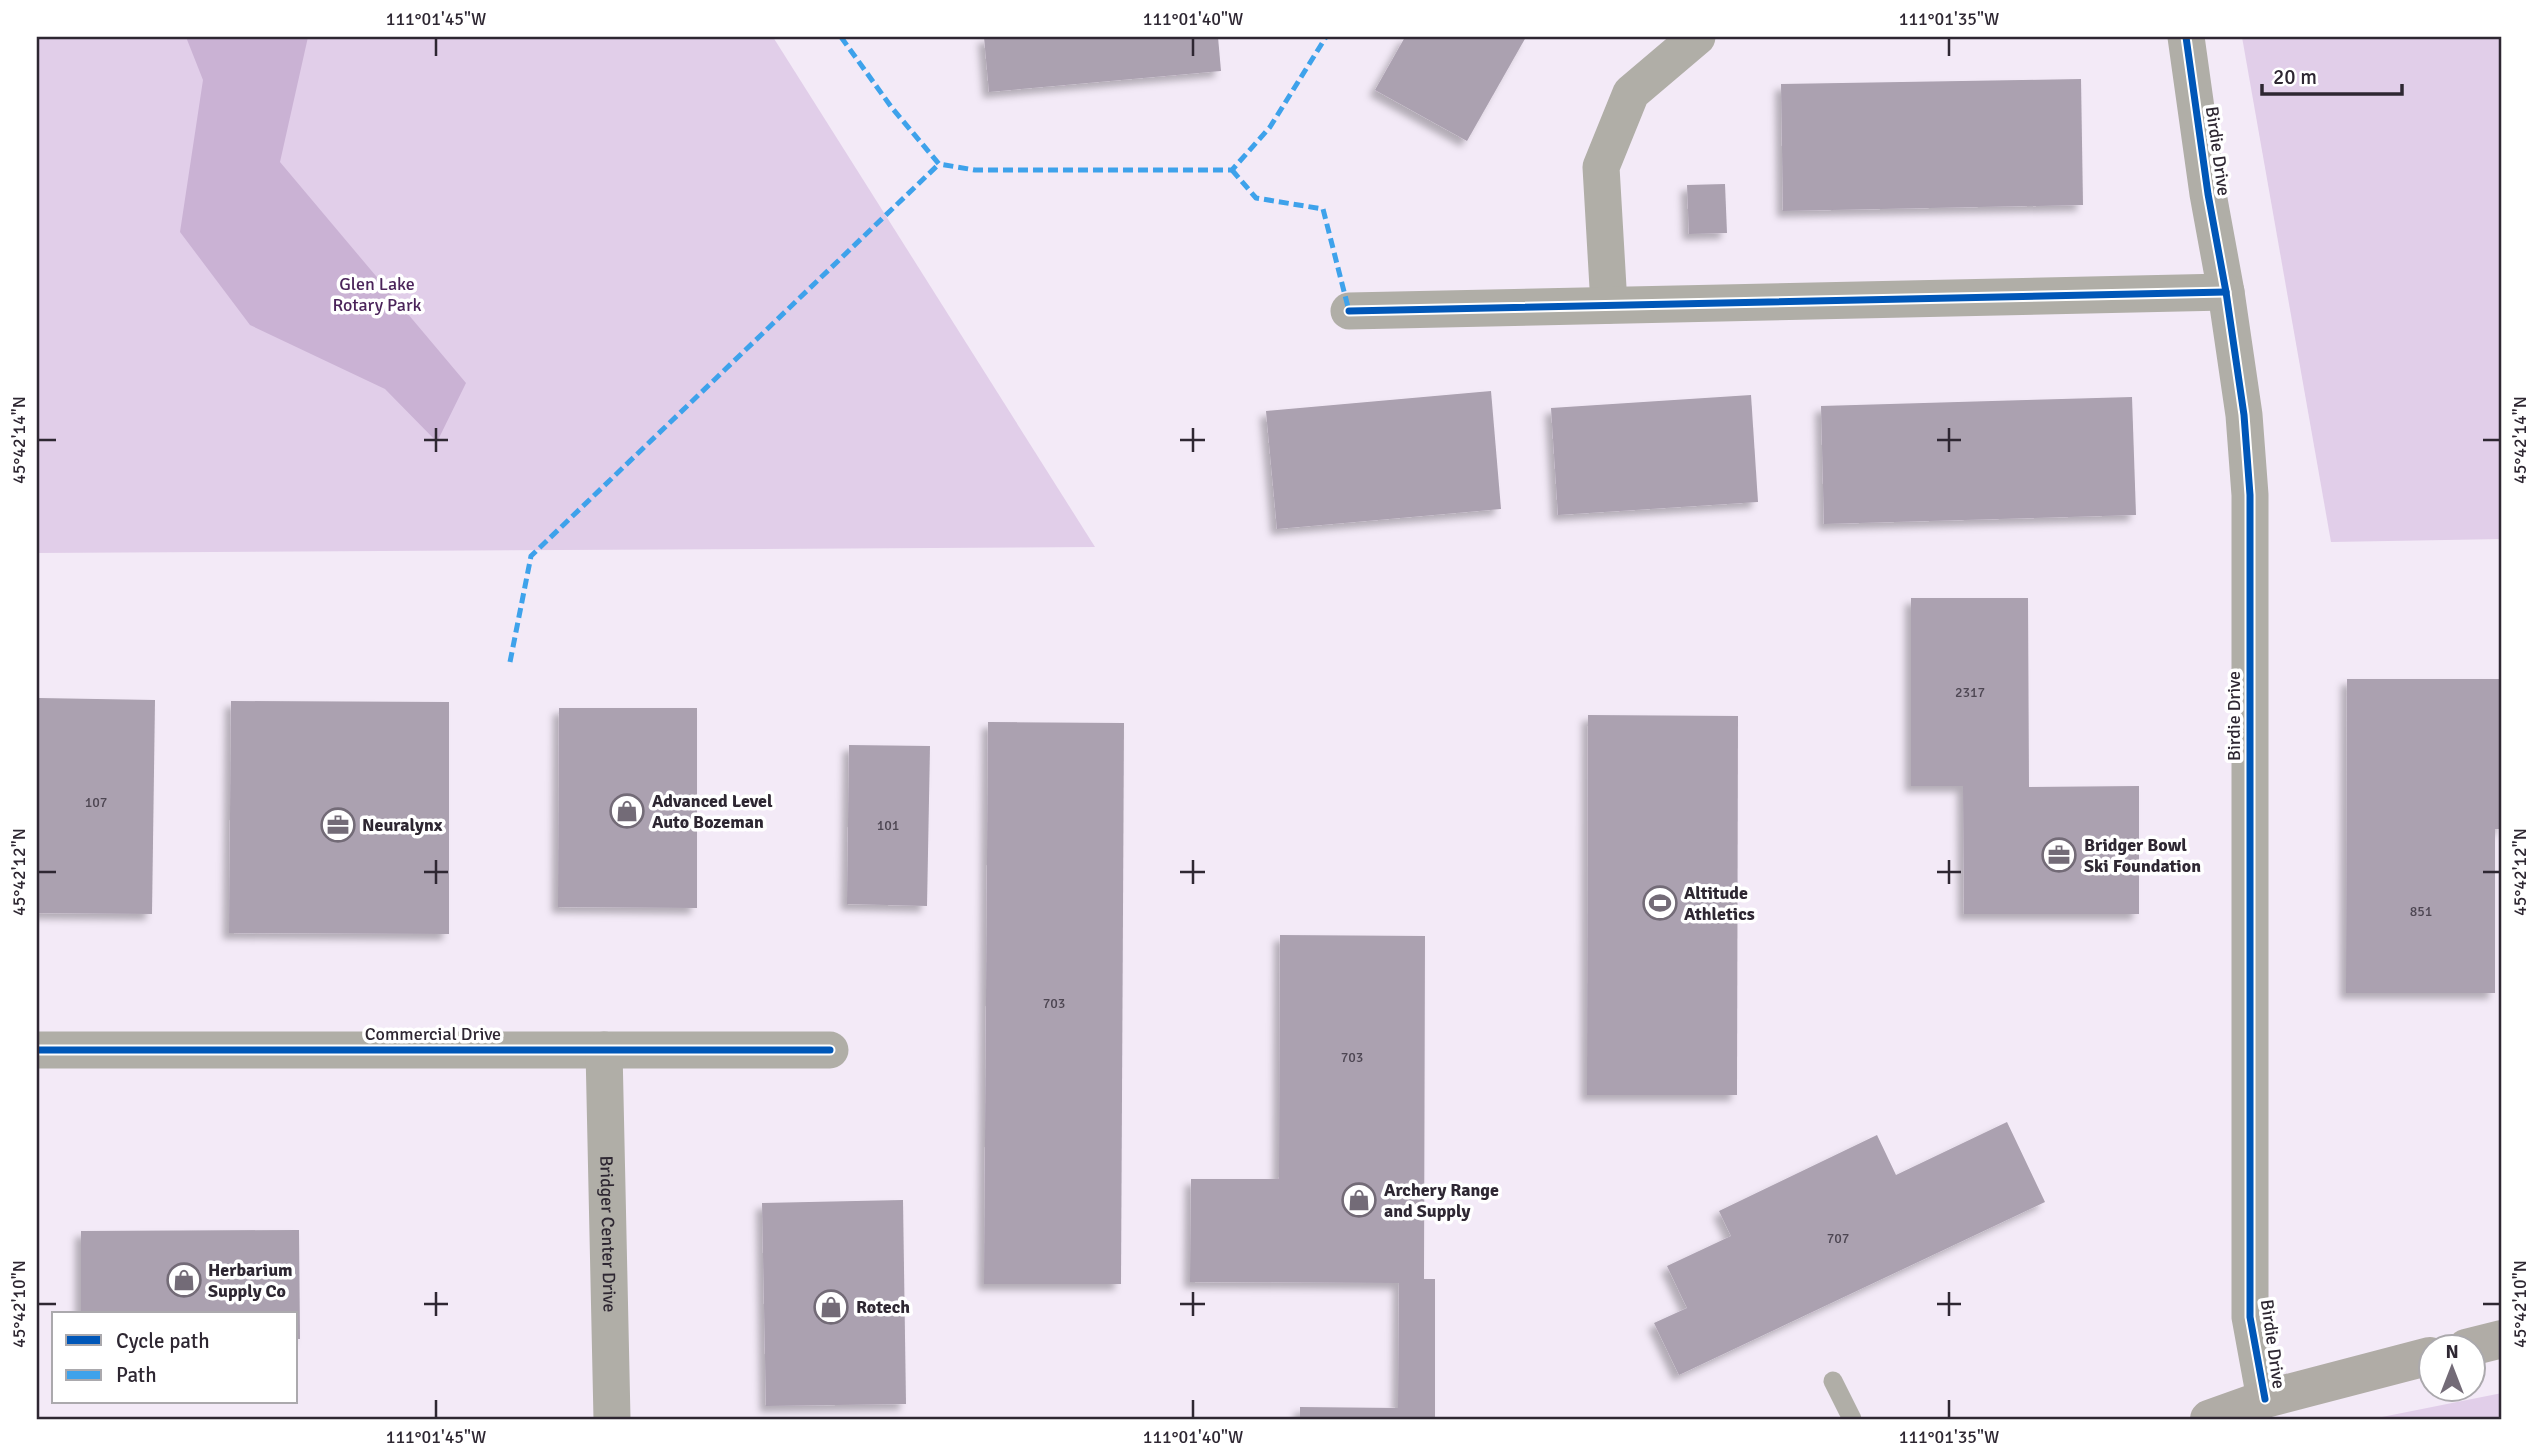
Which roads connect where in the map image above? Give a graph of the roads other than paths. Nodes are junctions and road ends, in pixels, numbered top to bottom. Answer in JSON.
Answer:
{"nodes":[{"id":1,"x":1697,"y":37,"type":"edge"},
{"id":2,"x":2186,"y":37,"type":"edge"},
{"id":3,"x":2226,"y":292,"type":"junction"},
{"id":4,"x":1609,"y":305,"type":"junction"},
{"id":5,"x":1349,"y":311,"type":"dead end"},
{"id":6,"x":37,"y":1050,"type":"edge"},
{"id":7,"x":604,"y":1050,"type":"junction"},
{"id":8,"x":830,"y":1050,"type":"dead end"},
{"id":9,"x":2416,"y":1360,"type":"edge"},
{"id":10,"x":1833,"y":1381,"type":"dead end"},
{"id":11,"x":2265,"y":1399,"type":"junction"},
{"id":12,"x":612,"y":1419,"type":"edge"},
{"id":13,"x":1852,"y":1419,"type":"edge"},
{"id":14,"x":2209,"y":1419,"type":"edge"}],
"edges":[{"from":1,"to":4,"type":"street"},
{"from":2,"to":3,"type":"street","name":"Birdie Drive"},
{"from":3,"to":4,"type":"street"},
{"from":3,"to":11,"type":"street","name":"Birdie Drive"},
{"from":4,"to":5,"type":"street"},
{"from":6,"to":7,"type":"street","name":"Commercial Drive"},
{"from":7,"to":8,"type":"street","name":"Commercial Drive"},
{"from":7,"to":12,"type":"street","name":"Bridger Center Drive"},
{"from":9,"to":11,"type":"main road"},
{"from":10,"to":13,"type":"lane"},
{"from":11,"to":14,"type":"main road"}]}
